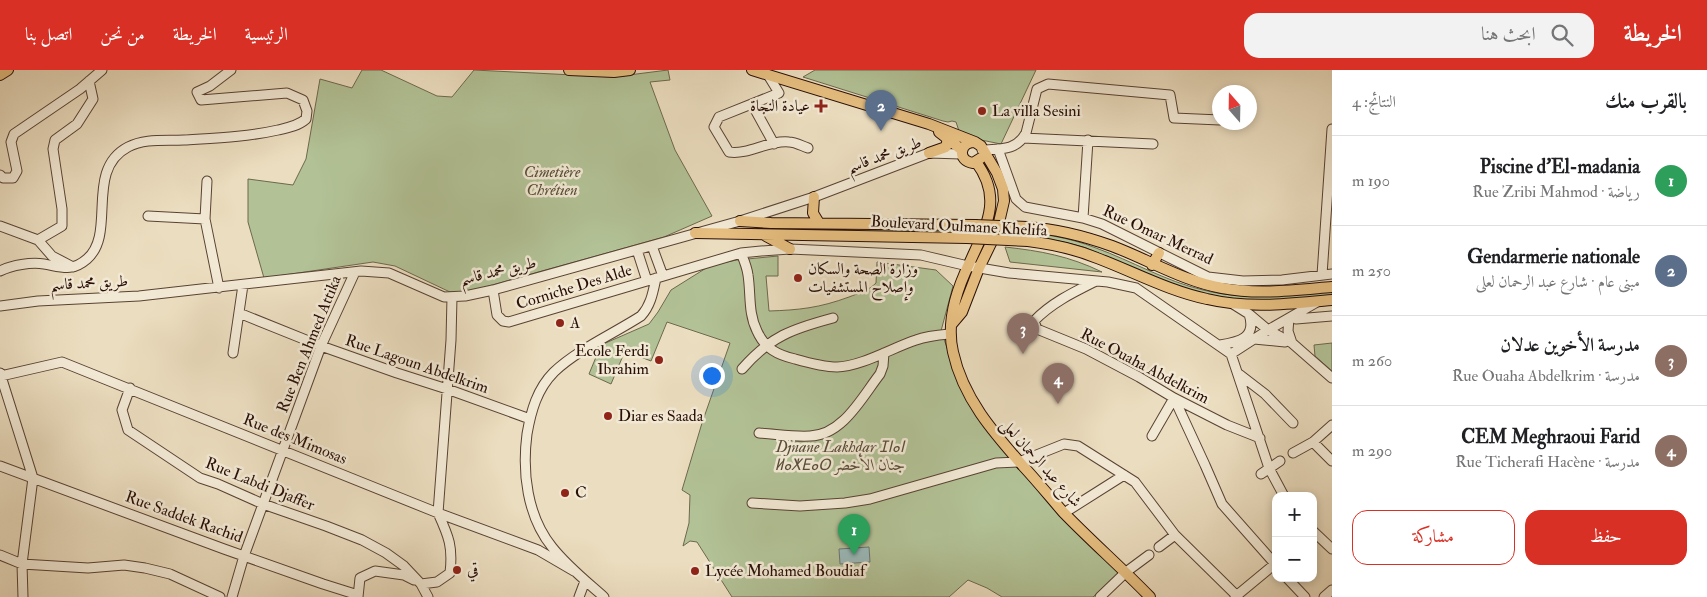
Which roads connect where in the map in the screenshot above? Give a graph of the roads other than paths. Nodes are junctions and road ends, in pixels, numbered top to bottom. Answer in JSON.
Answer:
{"nodes":[{"id":1,"x":8,"y":70,"type":"edge"},
{"id":2,"x":102,"y":70,"type":"edge"},
{"id":3,"x":231,"y":70,"type":"edge"},
{"id":4,"x":569,"y":70,"type":"edge"},
{"id":5,"x":630,"y":70,"type":"edge"},
{"id":6,"x":752,"y":70,"type":"edge"},
{"id":7,"x":0,"y":74,"type":"edge"},
{"id":8,"x":768,"y":75,"type":"junction"},
{"id":9,"x":90,"y":81,"type":"junction"},
{"id":10,"x":752,"y":104,"type":"junction"},
{"id":11,"x":1212,"y":120,"type":"edge"},
{"id":12,"x":929,"y":124,"type":"junction"},
{"id":13,"x":1332,"y":129,"type":"edge"},
{"id":14,"x":948,"y":138,"type":"junction"},
{"id":15,"x":1023,"y":138,"type":"junction"},
{"id":16,"x":1088,"y":140,"type":"junction"},
{"id":17,"x":774,"y":144,"type":"junction"},
{"id":18,"x":1153,"y":144,"type":"dead end"},
{"id":19,"x":808,"y":148,"type":"dead end"},
{"id":20,"x":980,"y":148,"type":"junction"},
{"id":21,"x":998,"y":149,"type":"junction"},
{"id":22,"x":962,"y":152,"type":"junction"},
{"id":23,"x":930,"y":153,"type":"junction"},
{"id":24,"x":976,"y":162,"type":"junction"},
{"id":25,"x":0,"y":174,"type":"edge"},
{"id":26,"x":207,"y":181,"type":"dead end"},
{"id":27,"x":814,"y":197,"type":"junction"},
{"id":28,"x":148,"y":216,"type":"dead end"},
{"id":29,"x":1083,"y":218,"type":"junction"},
{"id":30,"x":204,"y":219,"type":"junction"},
{"id":31,"x":740,"y":221,"type":"junction"},
{"id":32,"x":751,"y":222,"type":"junction"},
{"id":33,"x":819,"y":223,"type":"junction"},
{"id":34,"x":0,"y":226,"type":"edge"},
{"id":35,"x":695,"y":233,"type":"junction"},
{"id":36,"x":750,"y":234,"type":"junction"},
{"id":37,"x":763,"y":234,"type":"junction"},
{"id":38,"x":38,"y":240,"type":"junction"},
{"id":39,"x":652,"y":246,"type":"junction"},
{"id":40,"x":637,"y":250,"type":"junction"},
{"id":41,"x":790,"y":250,"type":"junction"},
{"id":42,"x":741,"y":253,"type":"junction"},
{"id":43,"x":1159,"y":253,"type":"junction"},
{"id":44,"x":1152,"y":265,"type":"junction"},
{"id":45,"x":968,"y":266,"type":"junction"},
{"id":46,"x":73,"y":267,"type":"junction"},
{"id":47,"x":979,"y":268,"type":"junction"},
{"id":48,"x":0,"y":271,"type":"edge"},
{"id":49,"x":355,"y":272,"type":"junction"},
{"id":50,"x":1327,"y":274,"type":"edge"},
{"id":51,"x":655,"y":278,"type":"junction"},
{"id":52,"x":1096,"y":281,"type":"junction"},
{"id":53,"x":243,"y":285,"type":"junction"},
{"id":54,"x":1332,"y":287,"type":"edge"},
{"id":55,"x":219,"y":288,"type":"junction"},
{"id":56,"x":493,"y":290,"type":"junction"},
{"id":57,"x":452,"y":297,"type":"junction"},
{"id":58,"x":1332,"y":300,"type":"edge"},
{"id":59,"x":1318,"y":301,"type":"junction"},
{"id":60,"x":1232,"y":304,"type":"junction"},
{"id":61,"x":0,"y":306,"type":"edge"},
{"id":62,"x":239,"y":313,"type":"junction"},
{"id":63,"x":1249,"y":314,"type":"junction"},
{"id":64,"x":1332,"y":316,"type":"edge"},
{"id":65,"x":833,"y":318,"type":"dead end"},
{"id":66,"x":1293,"y":318,"type":"junction"},
{"id":67,"x":951,"y":329,"type":"junction"},
{"id":68,"x":1268,"y":330,"type":"junction"},
{"id":69,"x":1254,"y":339,"type":"junction"},
{"id":70,"x":1292,"y":343,"type":"junction"},
{"id":71,"x":766,"y":345,"type":"junction"},
{"id":72,"x":1220,"y":345,"type":"junction"},
{"id":73,"x":321,"y":346,"type":"junction"},
{"id":74,"x":233,"y":353,"type":"dead end"},
{"id":75,"x":884,"y":353,"type":"junction"},
{"id":76,"x":1231,"y":354,"type":"junction"},
{"id":77,"x":742,"y":370,"type":"dead end"},
{"id":78,"x":1239,"y":374,"type":"junction"},
{"id":79,"x":0,"y":375,"type":"edge"},
{"id":80,"x":1332,"y":378,"type":"edge"},
{"id":81,"x":130,"y":388,"type":"junction"},
{"id":82,"x":447,"y":389,"type":"junction"},
{"id":83,"x":1174,"y":398,"type":"junction"},
{"id":84,"x":530,"y":420,"type":"junction"},
{"id":85,"x":1293,"y":423,"type":"dead end"},
{"id":86,"x":1332,"y":425,"type":"edge"},
{"id":87,"x":759,"y":434,"type":"dead end"},
{"id":88,"x":1152,"y":436,"type":"dead end"},
{"id":89,"x":1260,"y":438,"type":"junction"},
{"id":90,"x":1313,"y":442,"type":"junction"},
{"id":91,"x":283,"y":451,"type":"junction"},
{"id":92,"x":1294,"y":453,"type":"dead end"},
{"id":93,"x":1332,"y":461,"type":"edge"},
{"id":94,"x":1019,"y":462,"type":"junction"},
{"id":95,"x":1280,"y":462,"type":"dead end"},
{"id":96,"x":0,"y":466,"type":"edge"},
{"id":97,"x":1269,"y":468,"type":"junction"},
{"id":98,"x":1260,"y":474,"type":"dead end"},
{"id":99,"x":1124,"y":475,"type":"junction"},
{"id":100,"x":33,"y":478,"type":"junction"},
{"id":101,"x":1282,"y":492,"type":"edge"},
{"id":102,"x":752,"y":502,"type":"dead end"},
{"id":103,"x":263,"y":504,"type":"junction"},
{"id":104,"x":438,"y":513,"type":"junction"},
{"id":105,"x":1064,"y":513,"type":"junction"},
{"id":106,"x":1175,"y":535,"type":"junction"},
{"id":107,"x":1317,"y":535,"type":"edge"},
{"id":108,"x":1159,"y":547,"type":"dead end"},
{"id":109,"x":1332,"y":549,"type":"edge"},
{"id":110,"x":0,"y":555,"type":"edge"},
{"id":111,"x":1149,"y":555,"type":"dead end"},
{"id":112,"x":244,"y":556,"type":"junction"},
{"id":113,"x":1272,"y":561,"type":"edge"},
{"id":114,"x":22,"y":564,"type":"junction"},
{"id":115,"x":1272,"y":567,"type":"edge"},
{"id":116,"x":574,"y":571,"type":"junction"},
{"id":117,"x":1126,"y":572,"type":"junction"},
{"id":118,"x":585,"y":581,"type":"junction"},
{"id":119,"x":1291,"y":582,"type":"edge"},
{"id":120,"x":420,"y":584,"type":"junction"},
{"id":121,"x":1332,"y":590,"type":"edge"},
{"id":122,"x":358,"y":596,"type":"edge"},
{"id":123,"x":23,"y":597,"type":"edge"},
{"id":124,"x":220,"y":597,"type":"edge"},
{"id":125,"x":232,"y":597,"type":"edge"},
{"id":126,"x":428,"y":597,"type":"edge"},
{"id":127,"x":578,"y":597,"type":"edge"},
{"id":128,"x":604,"y":597,"type":"edge"},
{"id":129,"x":1100,"y":597,"type":"edge"},
{"id":130,"x":1150,"y":597,"type":"edge"},
{"id":131,"x":1236,"y":597,"type":"edge"},
{"id":132,"x":1304,"y":597,"type":"edge"},
{"id":133,"x":1324,"y":597,"type":"edge"}],
"edges":[{"from":1,"to":7,"type":"main road"},
{"from":2,"to":9,"type":"street"},
{"from":3,"to":46,"type":"street"},
{"from":4,"to":5,"type":"main road"},
{"from":6,"to":8,"type":"main road"},
{"from":8,"to":10,"type":"street"},
{"from":8,"to":12,"type":"main road"},
{"from":9,"to":25,"type":"street"},
{"from":9,"to":38,"type":"street"},
{"from":10,"to":17,"type":"street"},
{"from":10,"to":17,"type":"street"},
{"from":11,"to":15,"type":"street"},
{"from":12,"to":14,"type":"main road"},
{"from":12,"to":20,"type":"main road"},
{"from":13,"to":50,"type":"street"},
{"from":14,"to":22,"type":"main road"},
{"from":14,"to":23,"type":"main road"},
{"from":15,"to":16,"type":"street"},
{"from":15,"to":21,"type":"street"},
{"from":16,"to":18,"type":"street"},
{"from":16,"to":29,"type":"street"},
{"from":17,"to":19,"type":"street"},
{"from":20,"to":21,"type":"street"},
{"from":20,"to":22,"type":"main road"},
{"from":20,"to":24,"type":"main road"},
{"from":20,"to":47,"type":"main road"},
{"from":21,"to":29,"type":"street","name":"Rue Omar Merrad"},
{"from":22,"to":23,"type":"street","name":"طريق محمد قاسم"},
{"from":22,"to":24,"type":"main road"},
{"from":23,"to":27,"type":"street","name":"طريق محمد قاسم"},
{"from":24,"to":45,"type":"main road","name":"شارع عبد الرحمان لعلى"},
{"from":26,"to":30,"type":"street"},
{"from":27,"to":31,"type":"street","name":"طريق محمد قاسم"},
{"from":27,"to":33,"type":"main road"},
{"from":28,"to":30,"type":"street"},
{"from":29,"to":43,"type":"street","name":"Rue Omar Merrad"},
{"from":30,"to":55,"type":"street"},
{"from":31,"to":32,"type":"main road","name":"Boulevard Oulmane Khelifa"},
{"from":31,"to":35,"type":"street","name":"طريق محمد قاسم"},
{"from":32,"to":33,"type":"main road","name":"Boulevard Oulmane Khelifa"},
{"from":32,"to":36,"type":"main road"},
{"from":33,"to":44,"type":"main road","name":"Boulevard Oulmane Khelifa","bridge":true},
{"from":34,"to":38,"type":"street"},
{"from":35,"to":36,"type":"main road","name":"Boulevard Oulmane Khelifa"},
{"from":35,"to":39,"type":"street","name":"طريق محمد قاسم"},
{"from":36,"to":37,"type":"main road","name":"Boulevard Oulmane Khelifa"},
{"from":37,"to":41,"type":"main road"},
{"from":37,"to":60,"type":"main road","name":"Boulevard Oulmane Khelifa","bridge":true},
{"from":38,"to":46,"type":"street"},
{"from":39,"to":40,"type":"street","name":"طريق محمد قاسم"},
{"from":39,"to":51,"type":"street"},
{"from":40,"to":51,"type":"street"},
{"from":40,"to":56,"type":"street","name":"طريق محمد قاسم"},
{"from":41,"to":42,"type":"street","name":"Corniche Des Alde"},
{"from":41,"to":45,"type":"street","name":"Corniche Des Alde"},
{"from":42,"to":51,"type":"street","name":"Corniche Des Alde"},
{"from":42,"to":71,"type":"street"},
{"from":43,"to":44,"type":"main road"},
{"from":43,"to":50,"type":"street","name":"Rue Omar Merrad"},
{"from":44,"to":54,"type":"main road","name":"Boulevard Oulmane Khelifa"},
{"from":45,"to":47,"type":"street","name":"Corniche Des Alde"},
{"from":45,"to":67,"type":"main road","name":"شارع عبد الرحمان لعلى"},
{"from":46,"to":48,"type":"street"},
{"from":47,"to":52,"type":"street","name":"Corniche Des Alde"},
{"from":47,"to":67,"type":"main road"},
{"from":49,"to":53,"type":"street","name":"طريق محمد قاسم"},
{"from":49,"to":57,"type":"street","name":"طريق محمد قاسم"},
{"from":49,"to":73,"type":"street","name":"Rue Ben Ahmed Attika"},
{"from":51,"to":56,"type":"street","name":"Corniche Des Alde"},
{"from":51,"to":84,"type":"street"},
{"from":52,"to":72,"type":"street","name":"Corniche Des Alde"},
{"from":52,"to":83,"type":"street","name":"Rue Ouaha Abdelkrim"},
{"from":53,"to":55,"type":"street","name":"طريق محمد قاسم"},
{"from":53,"to":62,"type":"street"},
{"from":55,"to":61,"type":"street","name":"طريق محمد قاسم"},
{"from":56,"to":57,"type":"street","name":"طريق محمد قاسم"},
{"from":57,"to":82,"type":"street"},
{"from":58,"to":59,"type":"main road","name":"Boulevard Oulmane Khelifa"},
{"from":59,"to":60,"type":"main road","name":"Boulevard Oulmane Khelifa"},
{"from":59,"to":66,"type":"street"},
{"from":60,"to":63,"type":"street"},
{"from":62,"to":73,"type":"street","name":"Rue Lagoun Abdelkrim"},
{"from":62,"to":74,"type":"street"},
{"from":63,"to":68,"type":"street"},
{"from":63,"to":72,"type":"street"},
{"from":64,"to":66,"type":"street"},
{"from":65,"to":71,"type":"street"},
{"from":66,"to":68,"type":"street"},
{"from":66,"to":70,"type":"street"},
{"from":67,"to":75,"type":"street"},
{"from":67,"to":94,"type":"main road","name":"شارع عبد الرحمان لعلى"},
{"from":68,"to":69,"type":"street"},
{"from":68,"to":70,"type":"street"},
{"from":69,"to":70,"type":"street"},
{"from":69,"to":76,"type":"street"},
{"from":70,"to":80,"type":"street"},
{"from":71,"to":75,"type":"street"},
{"from":71,"to":77,"type":"street"},
{"from":72,"to":76,"type":"street","name":"Corniche Des Alde"},
{"from":73,"to":82,"type":"street","name":"Rue Lagoun Abdelkrim"},
{"from":73,"to":91,"type":"street","name":"Rue Ben Ahmed Attika"},
{"from":75,"to":87,"type":"street"},
{"from":76,"to":78,"type":"street"},
{"from":78,"to":85,"type":"street"},
{"from":78,"to":89,"type":"street"},
{"from":79,"to":81,"type":"street","name":"Rue des Mimosas"},
{"from":79,"to":100,"type":"street"},
{"from":81,"to":91,"type":"street","name":"Rue des Mimosas"},
{"from":81,"to":103,"type":"street","name":"Rue Labdi Djaffer"},
{"from":82,"to":84,"type":"street","name":"Rue Lagoun Abdelkrim"},
{"from":82,"to":104,"type":"street"},
{"from":83,"to":88,"type":"street"},
{"from":83,"to":89,"type":"street","name":"Rue Ouaha Abdelkrim"},
{"from":83,"to":113,"type":"street"},
{"from":84,"to":116,"type":"street"},
{"from":86,"to":90,"type":"street"},
{"from":89,"to":97,"type":"street"},
{"from":90,"to":92,"type":"street"},
{"from":90,"to":93,"type":"street"},
{"from":91,"to":103,"type":"street","name":"Rue Ben Ahmed Attika"},
{"from":91,"to":104,"type":"street","name":"Rue des Mimosas"},
{"from":94,"to":99,"type":"street"},
{"from":94,"to":102,"type":"street"},
{"from":94,"to":105,"type":"main road","name":"شارع عبد الرحمان لعلى"},
{"from":95,"to":97,"type":"street"},
{"from":96,"to":100,"type":"street","name":"Rue Saddek Rachid"},
{"from":97,"to":98,"type":"street"},
{"from":97,"to":101,"type":"street"},
{"from":99,"to":105,"type":"street"},
{"from":99,"to":106,"type":"street"},
{"from":100,"to":112,"type":"street","name":"Rue Saddek Rachid"},
{"from":100,"to":114,"type":"street"},
{"from":103,"to":112,"type":"street","name":"Rue Ben Ahmed Attika"},
{"from":103,"to":120,"type":"street","name":"Rue Labdi Djaffer"},
{"from":104,"to":116,"type":"street","name":"Rue des Mimosas"},
{"from":104,"to":120,"type":"street"},
{"from":105,"to":117,"type":"main road","name":"شارع عبد الرحمان لعلى"},
{"from":106,"to":108,"type":"street"},
{"from":106,"to":131,"type":"street"},
{"from":107,"to":109,"type":"street"},
{"from":110,"to":114,"type":"street"},
{"from":111,"to":117,"type":"street"},
{"from":112,"to":122,"type":"street","name":"Rue Saddek Rachid"},
{"from":112,"to":125,"type":"street","name":"Rue Ben Ahmed Attika"},
{"from":114,"to":123,"type":"street"},
{"from":114,"to":124,"type":"street"},
{"from":115,"to":131,"type":"street"},
{"from":116,"to":118,"type":"street"},
{"from":117,"to":129,"type":"street"},
{"from":117,"to":130,"type":"main road","name":"شارع عبد الرحمان لعلى"},
{"from":118,"to":127,"type":"street"},
{"from":118,"to":128,"type":"street"},
{"from":119,"to":132,"type":"street"},
{"from":120,"to":122,"type":"street"},
{"from":120,"to":126,"type":"street","name":"Rue Labdi Djaffer"},
{"from":121,"to":133,"type":"street"}]}
